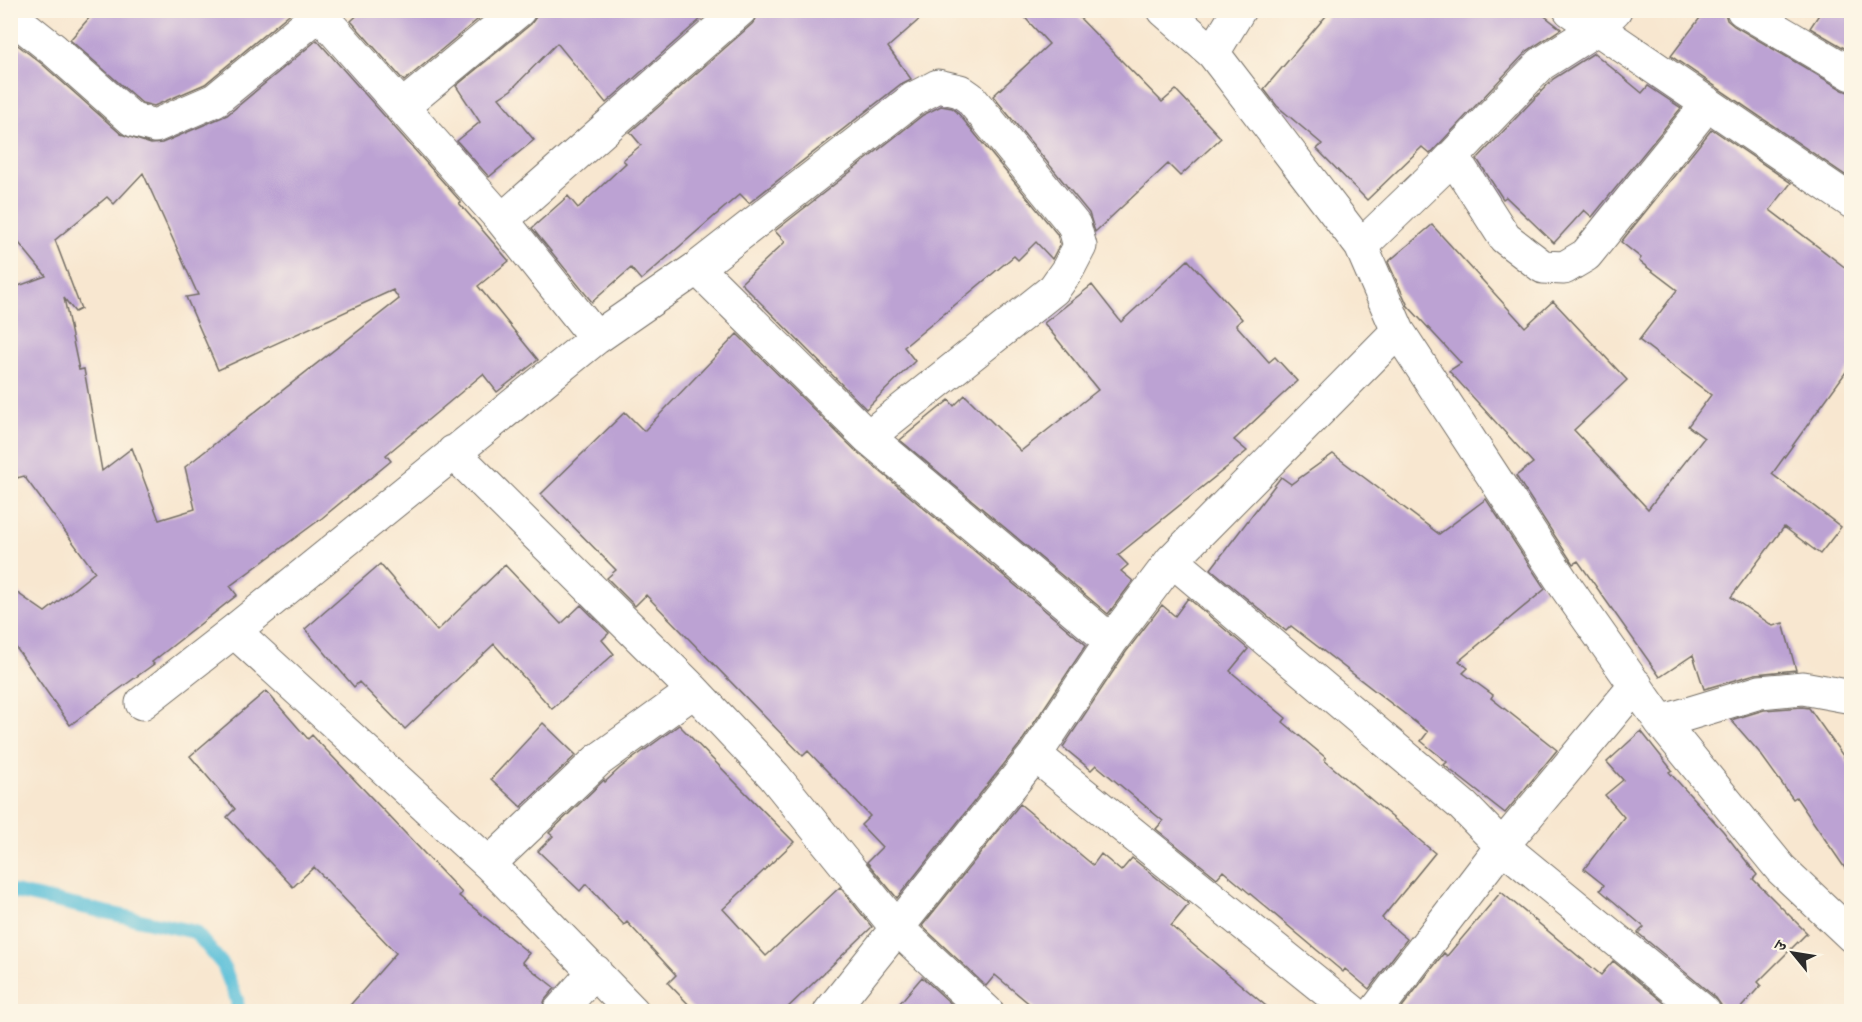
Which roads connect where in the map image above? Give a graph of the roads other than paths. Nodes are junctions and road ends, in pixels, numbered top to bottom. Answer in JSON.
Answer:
{"nodes":[{"id":1,"x":519,"y":10,"type":"edge"},
{"id":2,"x":740,"y":10,"type":"edge"},
{"id":3,"x":1164,"y":10,"type":"edge"},
{"id":4,"x":1239,"y":10,"type":"edge"},
{"id":5,"x":1743,"y":10,"type":"edge"},
{"id":6,"x":318,"y":12,"type":"edge"},
{"id":7,"x":10,"y":15,"type":"edge"},
{"id":8,"x":1594,"y":17,"type":"edge"},
{"id":9,"x":1213,"y":53,"type":"junction"},
{"id":10,"x":1851,"y":74,"type":"edge"},
{"id":11,"x":1707,"y":105,"type":"junction"},
{"id":12,"x":402,"y":107,"type":"junction"},
{"id":13,"x":1453,"y":157,"type":"junction"},
{"id":14,"x":1851,"y":202,"type":"edge"},
{"id":15,"x":501,"y":220,"type":"junction"},
{"id":16,"x":1360,"y":246,"type":"junction"},
{"id":17,"x":697,"y":268,"type":"junction"},
{"id":18,"x":1398,"y":331,"type":"junction"},
{"id":19,"x":596,"y":338,"type":"junction"},
{"id":20,"x":868,"y":437,"type":"junction"},
{"id":21,"x":453,"y":452,"type":"junction"},
{"id":22,"x":1172,"y":560,"type":"junction"},
{"id":23,"x":234,"y":632,"type":"junction"},
{"id":24,"x":1111,"y":641,"type":"junction"},
{"id":25,"x":1636,"y":686,"type":"junction"},
{"id":26,"x":694,"y":691,"type":"junction"},
{"id":27,"x":1851,"y":697,"type":"edge"},
{"id":28,"x":142,"y":703,"type":"dead end"},
{"id":29,"x":1661,"y":722,"type":"junction"},
{"id":30,"x":1035,"y":756,"type":"junction"},
{"id":31,"x":1502,"y":846,"type":"junction"},
{"id":32,"x":489,"y":864,"type":"junction"},
{"id":33,"x":897,"y":928,"type":"junction"},
{"id":34,"x":1850,"y":931,"type":"edge"},
{"id":35,"x":595,"y":971,"type":"junction"},
{"id":36,"x":559,"y":1011,"type":"edge"},
{"id":37,"x":633,"y":1011,"type":"edge"},
{"id":38,"x":830,"y":1011,"type":"edge"},
{"id":39,"x":987,"y":1011,"type":"edge"},
{"id":40,"x":1353,"y":1011,"type":"edge"},
{"id":41,"x":1375,"y":1011,"type":"edge"},
{"id":42,"x":1704,"y":1011,"type":"edge"}],
"edges":[{"from":1,"to":12,"type":"street"},
{"from":2,"to":15,"type":"street"},
{"from":3,"to":9,"type":"street"},
{"from":4,"to":9,"type":"street"},
{"from":5,"to":10,"type":"street"},
{"from":6,"to":7,"type":"street"},
{"from":6,"to":12,"type":"street"},
{"from":8,"to":11,"type":"street"},
{"from":8,"to":13,"type":"street"},
{"from":9,"to":16,"type":"street"},
{"from":11,"to":13,"type":"street"},
{"from":11,"to":14,"type":"street"},
{"from":12,"to":15,"type":"street"},
{"from":13,"to":16,"type":"street"},
{"from":15,"to":19,"type":"street"},
{"from":16,"to":18,"type":"street"},
{"from":17,"to":19,"type":"street"},
{"from":17,"to":20,"type":"street"},
{"from":17,"to":20,"type":"street"},
{"from":18,"to":22,"type":"street"},
{"from":18,"to":25,"type":"street"},
{"from":19,"to":21,"type":"street"},
{"from":20,"to":24,"type":"street"},
{"from":21,"to":23,"type":"street"},
{"from":21,"to":26,"type":"street"},
{"from":22,"to":24,"type":"street"},
{"from":22,"to":31,"type":"street"},
{"from":23,"to":28,"type":"street"},
{"from":23,"to":32,"type":"street"},
{"from":24,"to":30,"type":"street"},
{"from":25,"to":29,"type":"street"},
{"from":25,"to":31,"type":"street"},
{"from":26,"to":32,"type":"street"},
{"from":26,"to":33,"type":"street"},
{"from":27,"to":29,"type":"street"},
{"from":29,"to":34,"type":"street"},
{"from":30,"to":33,"type":"street"},
{"from":30,"to":40,"type":"street"},
{"from":31,"to":41,"type":"street"},
{"from":31,"to":42,"type":"street"},
{"from":32,"to":35,"type":"street"},
{"from":33,"to":38,"type":"street"},
{"from":33,"to":39,"type":"street"},
{"from":35,"to":36,"type":"street"},
{"from":35,"to":37,"type":"street"}]}
